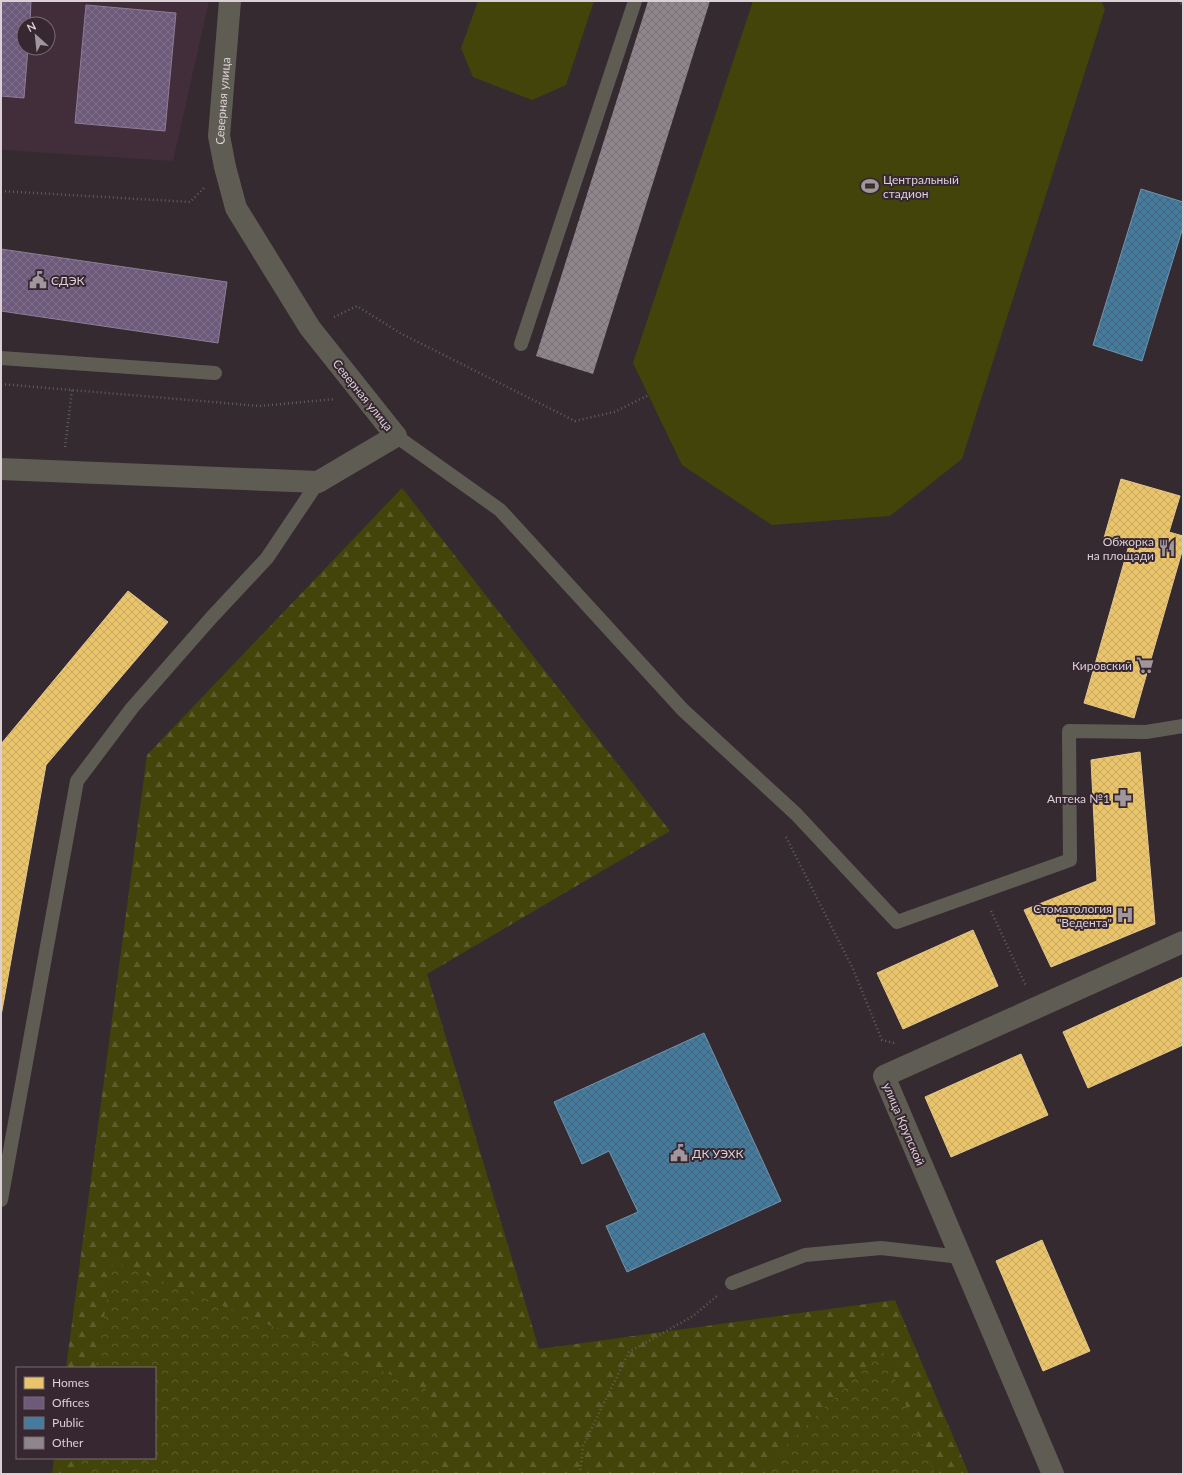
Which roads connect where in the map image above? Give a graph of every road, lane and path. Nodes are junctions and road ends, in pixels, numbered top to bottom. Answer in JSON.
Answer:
{"nodes":[{"id":1,"x":230,"y":1,"type":"edge"},
{"id":2,"x":634,"y":1,"type":"edge"},
{"id":3,"x":1177,"y":1,"type":"edge"},
{"id":4,"x":1183,"y":6,"type":"edge"},
{"id":5,"x":1,"y":192,"type":"edge"},
{"id":6,"x":190,"y":202,"type":"dead end"},
{"id":7,"x":310,"y":328,"type":"junction"},
{"id":8,"x":521,"y":344,"type":"dead end"},
{"id":9,"x":1,"y":358,"type":"edge"},
{"id":10,"x":215,"y":373,"type":"dead end"},
{"id":11,"x":1,"y":384,"type":"edge"},
{"id":12,"x":72,"y":390,"type":"junction"},
{"id":13,"x":649,"y":395,"type":"dead end"},
{"id":14,"x":364,"y":396,"type":"junction"},
{"id":15,"x":396,"y":436,"type":"junction"},
{"id":16,"x":65,"y":450,"type":"dead end"},
{"id":17,"x":1,"y":469,"type":"edge"},
{"id":18,"x":318,"y":482,"type":"junction"},
{"id":19,"x":1183,"y":726,"type":"edge"},
{"id":20,"x":785,"y":834,"type":"dead end"},
{"id":21,"x":982,"y":892,"type":"junction"},
{"id":22,"x":1183,"y":942,"type":"edge"},
{"id":23,"x":1029,"y":992,"type":"dead end"},
{"id":24,"x":895,"y":1043,"type":"dead end"},
{"id":25,"x":1,"y":1200,"type":"edge"},
{"id":26,"x":961,"y":1257,"type":"junction"},
{"id":27,"x":732,"y":1283,"type":"joint"},
{"id":28,"x":580,"y":1474,"type":"edge"},
{"id":29,"x":1054,"y":1474,"type":"edge"}],
"edges":[{"from":1,"to":7,"type":"street","name":"Северная улица"},
{"from":2,"to":8,"type":"lane"},
{"from":3,"to":4,"type":"path"},
{"from":5,"to":6,"type":"path"},
{"from":7,"to":13,"type":"path"},
{"from":7,"to":14,"type":"street","name":"Северная улица"},
{"from":9,"to":10,"type":"lane"},
{"from":11,"to":12,"type":"path"},
{"from":12,"to":14,"type":"path"},
{"from":12,"to":16,"type":"path"},
{"from":14,"to":15,"type":"street","name":"Северная улица"},
{"from":15,"to":18,"type":"street","name":"Северная улица"},
{"from":15,"to":21,"type":"lane"},
{"from":17,"to":18,"type":"street"},
{"from":18,"to":25,"type":"lane"},
{"from":19,"to":21,"type":"lane"},
{"from":20,"to":24,"type":"path"},
{"from":21,"to":23,"type":"path"},
{"from":22,"to":26,"type":"street","name":"улица Крупской"},
{"from":26,"to":27,"type":"lane"},
{"from":26,"to":29,"type":"street","name":"улица Крупской"},
{"from":27,"to":28,"type":"path"}]}
